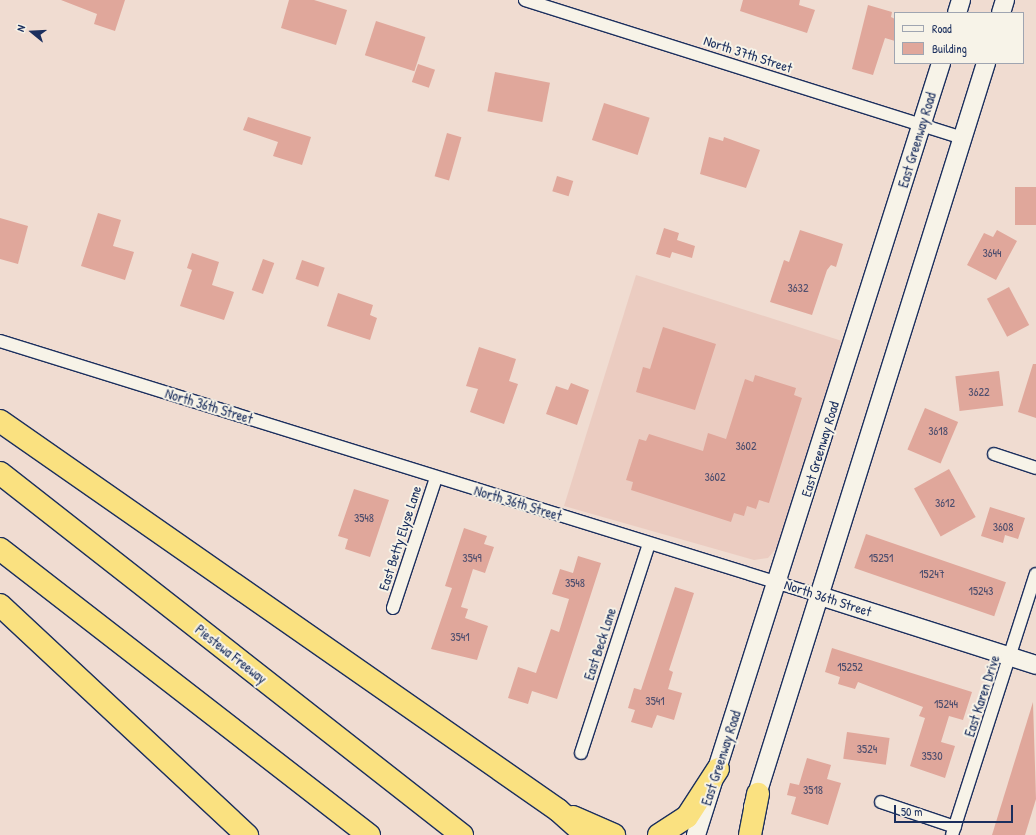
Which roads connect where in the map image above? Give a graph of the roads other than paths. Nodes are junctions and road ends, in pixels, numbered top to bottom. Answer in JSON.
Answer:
{"nodes":[{"id":1,"x":525,"y":0,"type":"edge"},
{"id":2,"x":961,"y":0,"type":"edge"},
{"id":3,"x":1005,"y":0,"type":"edge"},
{"id":4,"x":957,"y":12,"type":"edge"},
{"id":5,"x":1001,"y":12,"type":"edge"},
{"id":6,"x":941,"y":64,"type":"edge"},
{"id":7,"x":986,"y":64,"type":"edge"},
{"id":8,"x":922,"y":125,"type":"junction"},
{"id":9,"x":962,"y":138,"type":"junction"},
{"id":10,"x":0,"y":341,"type":"edge"},
{"id":11,"x":0,"y":421,"type":"edge"},
{"id":12,"x":994,"y":454,"type":"dead end"},
{"id":13,"x":1036,"y":468,"type":"edge"},
{"id":14,"x":0,"y":473,"type":"edge"},
{"id":15,"x":436,"y":478,"type":"junction"},
{"id":16,"x":649,"y":544,"type":"junction"},
{"id":17,"x":0,"y":549,"type":"edge"},
{"id":18,"x":1036,"y":574,"type":"edge"},
{"id":19,"x":778,"y":582,"type":"junction"},
{"id":20,"x":820,"y":596,"type":"junction"},
{"id":21,"x":0,"y":605,"type":"edge"},
{"id":22,"x":393,"y":608,"type":"dead end"},
{"id":23,"x":1010,"y":656,"type":"junction"},
{"id":24,"x":1036,"y":665,"type":"edge"},
{"id":25,"x":582,"y":753,"type":"dead end"},
{"id":26,"x":718,"y":769,"type":"junction"},
{"id":27,"x":758,"y":794,"type":"junction"},
{"id":28,"x":881,"y":802,"type":"dead end"},
{"id":29,"x":558,"y":810,"type":"junction"},
{"id":30,"x":954,"y":831,"type":"edge"},
{"id":31,"x":247,"y":835,"type":"edge"},
{"id":32,"x":369,"y":835,"type":"edge"},
{"id":33,"x":462,"y":835,"type":"edge"},
{"id":34,"x":586,"y":835,"type":"edge"},
{"id":35,"x":614,"y":835,"type":"edge"},
{"id":36,"x":659,"y":835,"type":"edge"},
{"id":37,"x":696,"y":835,"type":"edge"},
{"id":38,"x":744,"y":835,"type":"edge"},
{"id":39,"x":750,"y":835,"type":"edge"}],
"edges":[{"from":1,"to":8,"type":"street","name":"North 37th Street"},
{"from":2,"to":4,"type":"main road"},
{"from":3,"to":5,"type":"main road"},
{"from":6,"to":8,"type":"main road","name":"East Greenway Road"},
{"from":7,"to":9,"type":"main road"},
{"from":8,"to":9,"type":"street","name":"North 37th Street"},
{"from":8,"to":19,"type":"main road","name":"East Greenway Road"},
{"from":9,"to":20,"type":"main road"},
{"from":10,"to":15,"type":"street","name":"North 36th Street"},
{"from":11,"to":29,"type":"highway"},
{"from":12,"to":13,"type":"street"},
{"from":14,"to":33,"type":"highway","name":"Piestewa Freeway"},
{"from":15,"to":16,"type":"street","name":"North 36th Street"},
{"from":15,"to":22,"type":"street","name":"East Betty Elyse Lane"},
{"from":16,"to":19,"type":"street","name":"North 36th Street"},
{"from":16,"to":25,"type":"street","name":"East Beck Lane"},
{"from":17,"to":32,"type":"highway"},
{"from":18,"to":23,"type":"street","name":"East Karen Drive"},
{"from":19,"to":20,"type":"street","name":"North 36th Street"},
{"from":19,"to":26,"type":"main road","name":"East Greenway Road"},
{"from":20,"to":23,"type":"main road","name":"North 36th Street"},
{"from":20,"to":27,"type":"main road"},
{"from":21,"to":31,"type":"highway"},
{"from":23,"to":24,"type":"main road","name":"North 36th Street"},
{"from":23,"to":30,"type":"street","name":"East Karen Drive"},
{"from":26,"to":36,"type":"highway"},
{"from":26,"to":37,"type":"main road","name":"East Greenway Road"},
{"from":27,"to":38,"type":"main road"},
{"from":27,"to":39,"type":"highway"},
{"from":28,"to":30,"type":"street","name":"East Karen Drive"},
{"from":29,"to":34,"type":"highway"},
{"from":29,"to":35,"type":"highway"}]}
